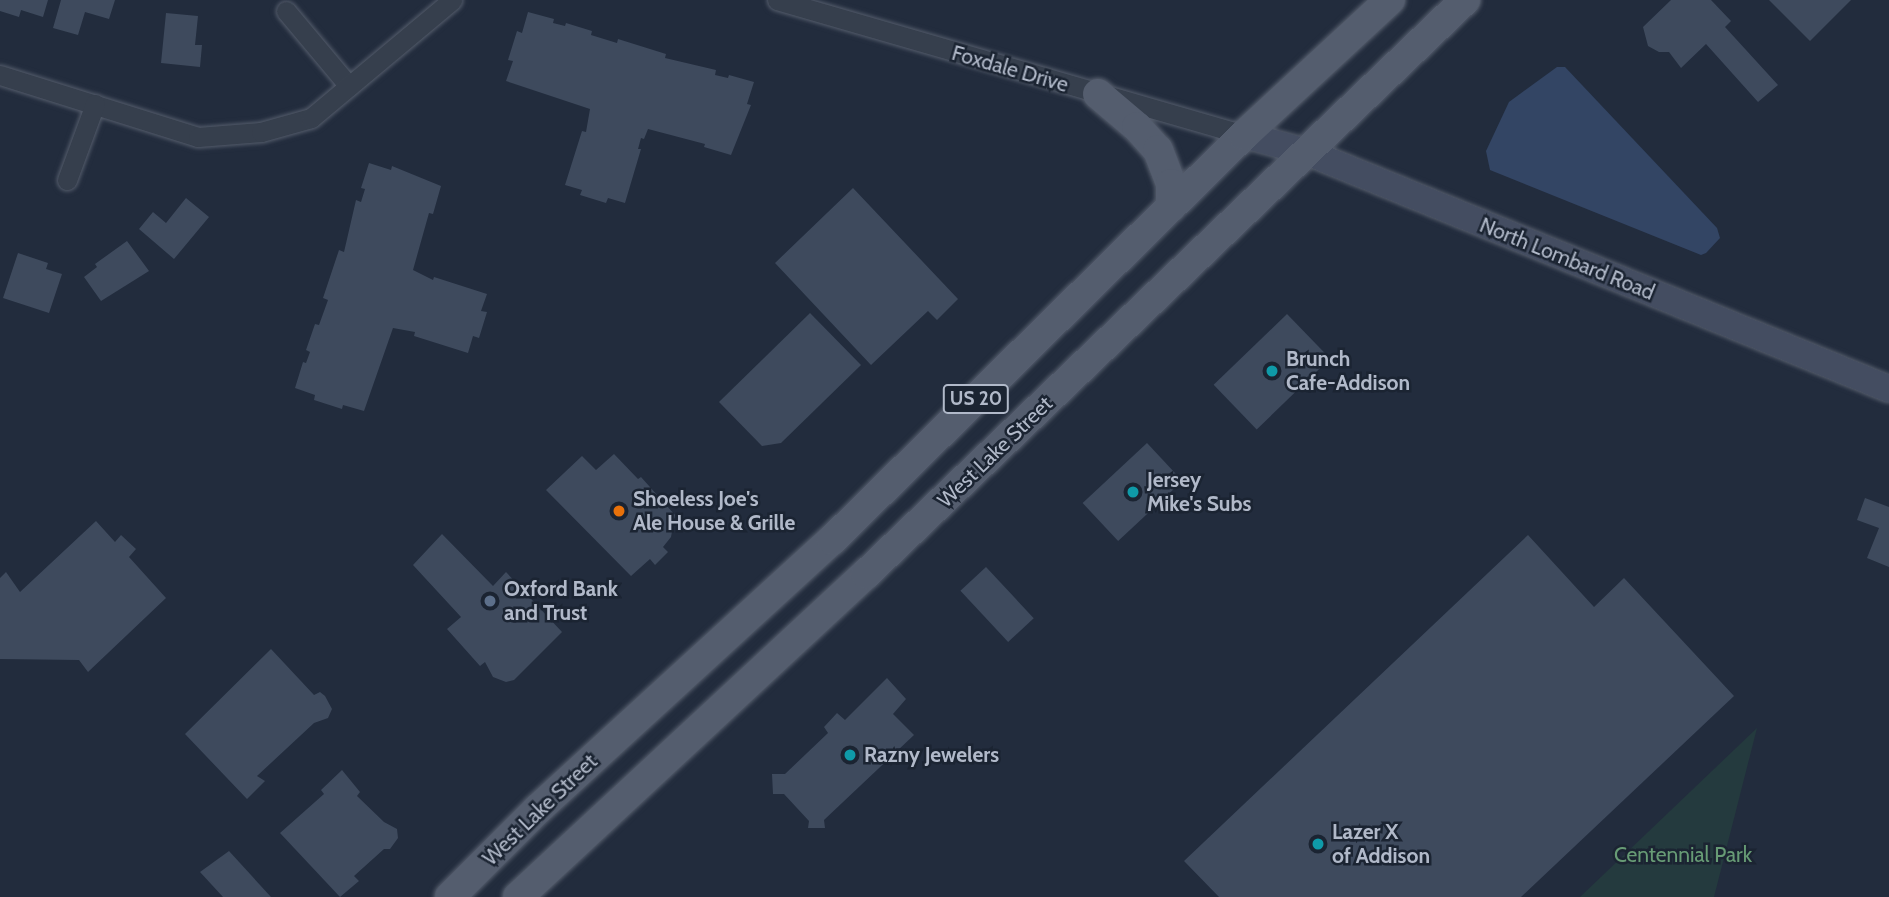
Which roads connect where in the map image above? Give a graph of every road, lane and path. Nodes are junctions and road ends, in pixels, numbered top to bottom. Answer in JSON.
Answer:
{"nodes":[{"id":1,"x":452,"y":0,"type":"edge"},
{"id":2,"x":777,"y":0,"type":"edge"},
{"id":3,"x":1390,"y":0,"type":"edge"},
{"id":4,"x":1465,"y":0,"type":"edge"},
{"id":5,"x":286,"y":11,"type":"dead end"},
{"id":6,"x":0,"y":75,"type":"edge"},
{"id":7,"x":349,"y":86,"type":"junction"},
{"id":8,"x":1098,"y":94,"type":"junction"},
{"id":9,"x":94,"y":104,"type":"junction"},
{"id":10,"x":1244,"y":135,"type":"junction"},
{"id":11,"x":1307,"y":152,"type":"junction"},
{"id":12,"x":67,"y":180,"type":"dead end"},
{"id":13,"x":1171,"y":207,"type":"junction"},
{"id":14,"x":1889,"y":389,"type":"edge"},
{"id":15,"x":450,"y":897,"type":"edge"},
{"id":16,"x":518,"y":897,"type":"edge"}],
"edges":[{"from":1,"to":7,"type":"street"},
{"from":2,"to":8,"type":"street","name":"Foxdale Drive"},
{"from":3,"to":10,"type":"main road","name":"West Lake Street","number":"US 20"},
{"from":4,"to":11,"type":"main road","name":"West Lake Street","number":"US 20"},
{"from":5,"to":7,"type":"street"},
{"from":6,"to":9,"type":"street"},
{"from":7,"to":9,"type":"street"},
{"from":8,"to":10,"type":"street","name":"Foxdale Drive"},
{"from":8,"to":13,"type":"main road"},
{"from":9,"to":12,"type":"street"},
{"from":10,"to":11,"type":"street","name":"North Lombard Road"},
{"from":10,"to":13,"type":"main road","name":"West Lake Street","number":"US 20"},
{"from":11,"to":14,"type":"street","name":"North Lombard Road"},
{"from":11,"to":16,"type":"main road","name":"West Lake Street","number":"US 20"},
{"from":13,"to":15,"type":"main road","name":"West Lake Street","number":"US 20"}]}
